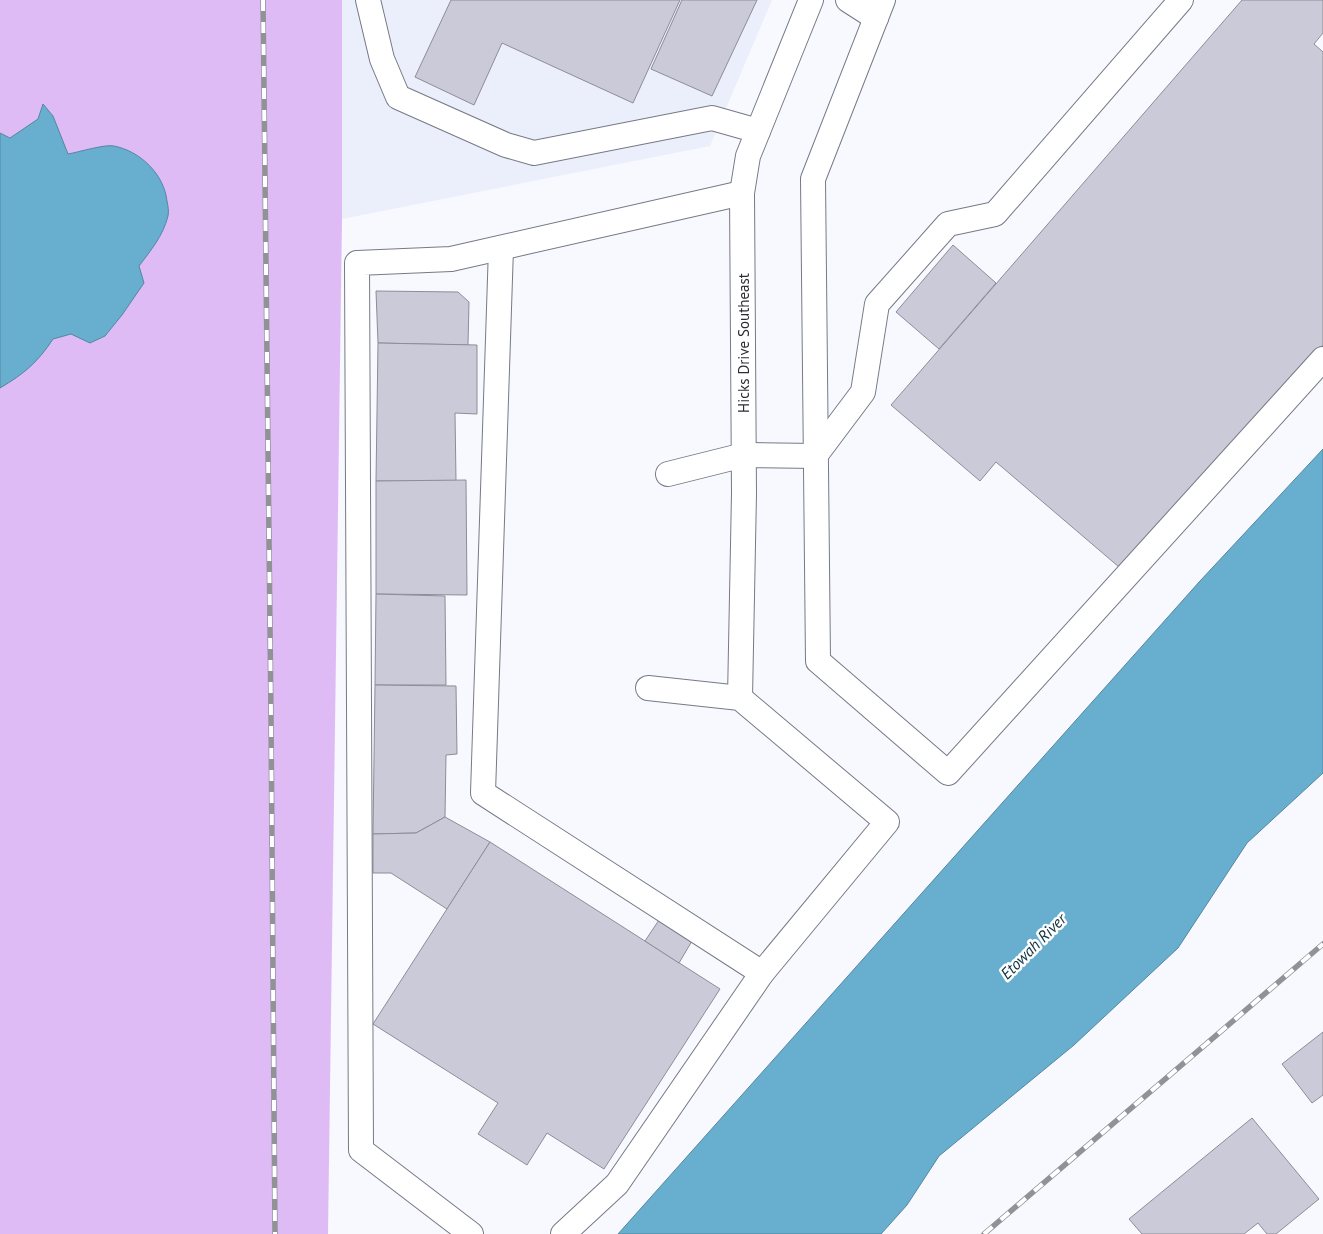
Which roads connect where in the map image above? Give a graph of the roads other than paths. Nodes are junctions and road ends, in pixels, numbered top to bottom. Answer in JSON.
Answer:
{"nodes":[{"id":1,"x":368,"y":0,"type":"edge"},
{"id":2,"x":811,"y":0,"type":"edge"},
{"id":3,"x":848,"y":0,"type":"edge"},
{"id":4,"x":1181,"y":0,"type":"edge"},
{"id":5,"x":880,"y":9,"type":"edge"},
{"id":6,"x":758,"y":131,"type":"junction"},
{"id":7,"x":742,"y":193,"type":"junction"},
{"id":8,"x":501,"y":248,"type":"junction"},
{"id":9,"x":1323,"y":359,"type":"edge"},
{"id":10,"x":744,"y":455,"type":"junction"},
{"id":11,"x":815,"y":456,"type":"junction"},
{"id":12,"x":668,"y":474,"type":"dead end"},
{"id":13,"x":648,"y":688,"type":"dead end"},
{"id":14,"x":740,"y":698,"type":"junction"},
{"id":15,"x":762,"y":973,"type":"junction"},
{"id":16,"x":471,"y":1234,"type":"edge"},
{"id":17,"x":563,"y":1234,"type":"edge"}],
"edges":[{"from":1,"to":6,"type":"street"},
{"from":2,"to":6,"type":"street","name":"Hicks Drive Southeast"},
{"from":3,"to":5,"type":"street"},
{"from":4,"to":11,"type":"street"},
{"from":5,"to":11,"type":"street"},
{"from":6,"to":7,"type":"street","name":"Hicks Drive Southeast"},
{"from":7,"to":8,"type":"street"},
{"from":7,"to":10,"type":"street","name":"Hicks Drive Southeast"},
{"from":8,"to":15,"type":"street"},
{"from":8,"to":16,"type":"street"},
{"from":9,"to":11,"type":"street"},
{"from":10,"to":11,"type":"street"},
{"from":10,"to":12,"type":"street"},
{"from":10,"to":14,"type":"street","name":"Hicks Drive Southeast"},
{"from":13,"to":14,"type":"street"},
{"from":14,"to":15,"type":"street"},
{"from":15,"to":17,"type":"street"}]}
